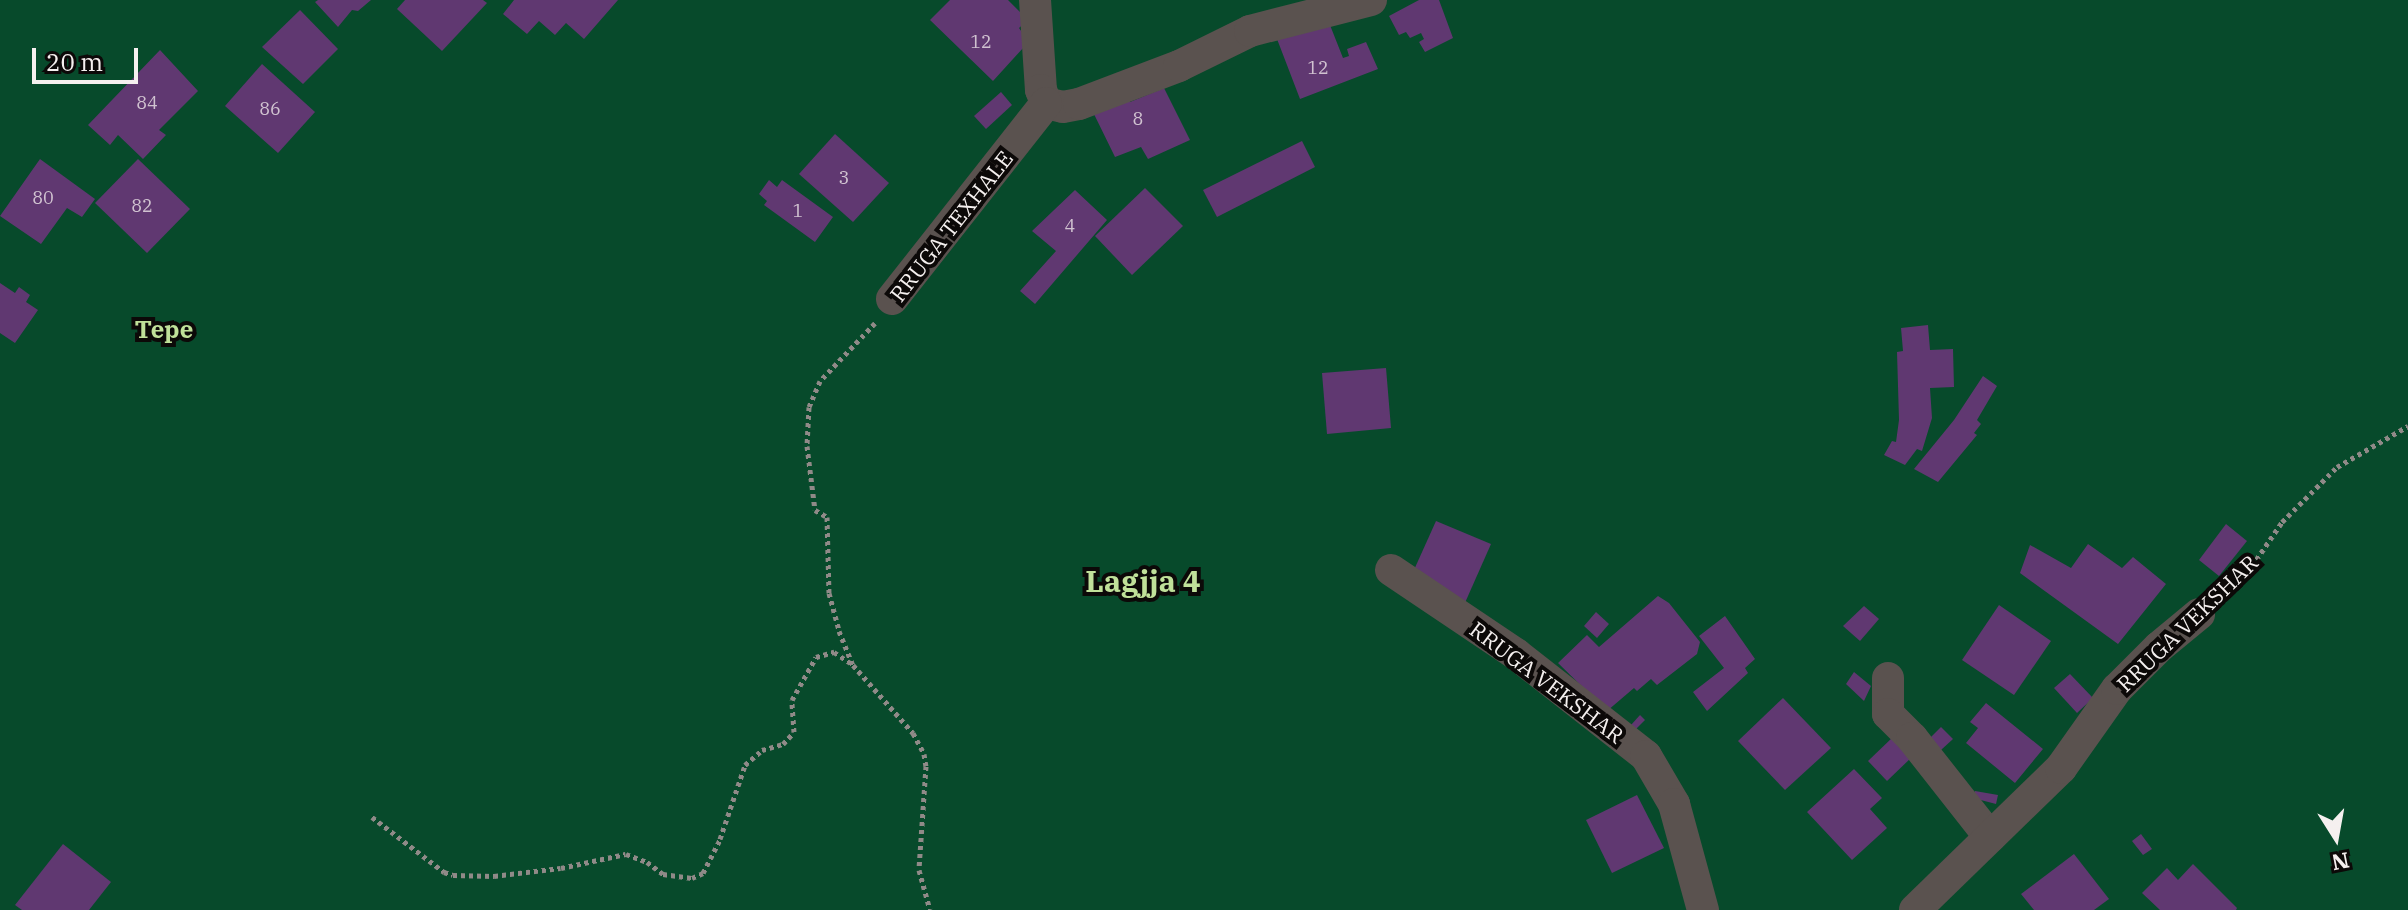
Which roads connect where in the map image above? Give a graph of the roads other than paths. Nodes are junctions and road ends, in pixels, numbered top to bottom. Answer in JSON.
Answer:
{"nodes":[{"id":1,"x":1035,"y":0,"type":"edge"},
{"id":2,"x":1371,"y":0,"type":"edge"},
{"id":3,"x":1046,"y":103,"type":"junction"},
{"id":4,"x":892,"y":299,"type":"road end"},
{"id":5,"x":1391,"y":570,"type":"dead end"},
{"id":6,"x":2199,"y":614,"type":"road end"},
{"id":7,"x":1888,"y":678,"type":"dead end"},
{"id":8,"x":1990,"y":837,"type":"junction"},
{"id":9,"x":1703,"y":910,"type":"edge"},
{"id":10,"x":1915,"y":910,"type":"edge"}],
"edges":[{"from":1,"to":3,"type":"street"},
{"from":2,"to":3,"type":"street"},
{"from":3,"to":4,"type":"street","name":"RRUGA TEXHALE"},
{"from":5,"to":9,"type":"street","name":"RRUGA VEKSHAR"},
{"from":6,"to":8,"type":"street","name":"RRUGA VEKSHAR"},
{"from":7,"to":8,"type":"street"},
{"from":8,"to":10,"type":"street","name":"RRUGA VEKSHAR"}]}
